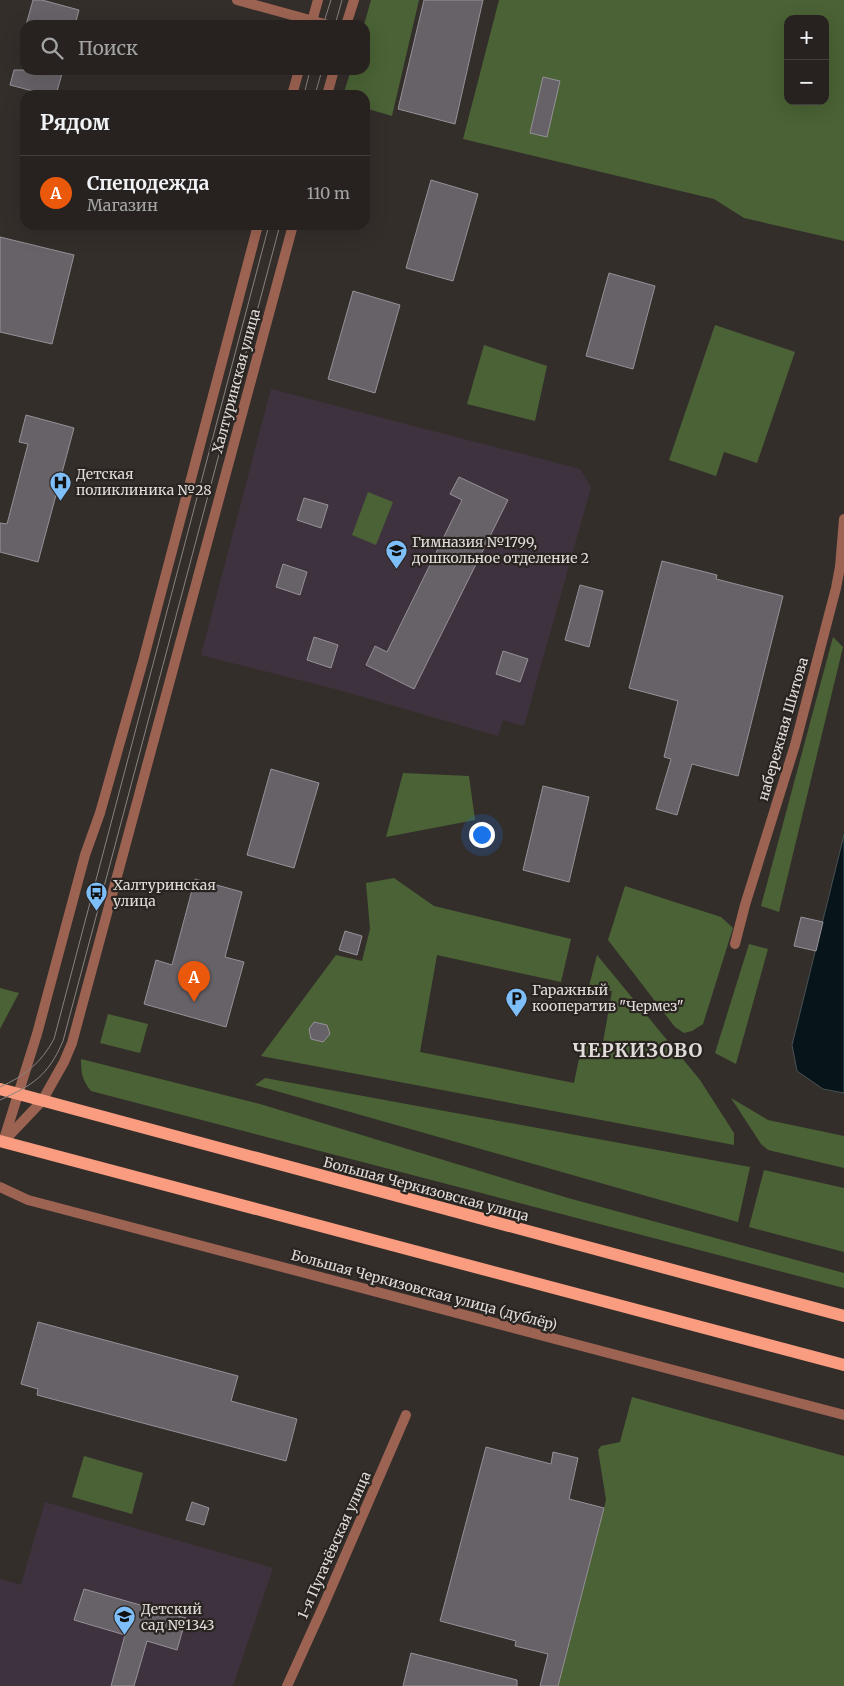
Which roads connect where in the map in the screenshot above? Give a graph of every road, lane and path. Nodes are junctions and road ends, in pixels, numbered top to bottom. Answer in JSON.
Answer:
{"nodes":[{"id":1,"x":237,"y":0,"type":"edge"},
{"id":2,"x":318,"y":0,"type":"edge"},
{"id":3,"x":354,"y":0,"type":"edge"},
{"id":4,"x":301,"y":20,"type":"edge"},
{"id":5,"x":312,"y":20,"type":"edge"},
{"id":6,"x":348,"y":20,"type":"edge"},
{"id":7,"x":298,"y":75,"type":"edge"},
{"id":8,"x":333,"y":75,"type":"edge"},
{"id":9,"x":293,"y":90,"type":"edge"},
{"id":10,"x":328,"y":90,"type":"edge"},
{"id":11,"x":257,"y":230,"type":"edge"},
{"id":12,"x":292,"y":230,"type":"edge"},
{"id":13,"x":844,"y":519,"type":"edge"},
{"id":14,"x":735,"y":944,"type":"dead end"},
{"id":15,"x":0,"y":1089,"type":"edge"},
{"id":16,"x":18,"y":1095,"type":"junction"},
{"id":17,"x":42,"y":1101,"type":"junction"},
{"id":18,"x":1,"y":1143,"type":"edge"},
{"id":19,"x":0,"y":1187,"type":"edge"},
{"id":20,"x":844,"y":1316,"type":"edge"},
{"id":21,"x":844,"y":1366,"type":"edge"},
{"id":22,"x":406,"y":1415,"type":"dead end"},
{"id":23,"x":844,"y":1415,"type":"edge"},
{"id":24,"x":287,"y":1686,"type":"edge"}],
"edges":[{"from":1,"to":4,"type":"street"},
{"from":2,"to":5,"type":"street"},
{"from":3,"to":6,"type":"street"},
{"from":7,"to":9,"type":"street"},
{"from":8,"to":10,"type":"street"},
{"from":11,"to":16,"type":"street","name":"Халтуринская улица"},
{"from":12,"to":17,"type":"street","name":"Халтуринская улица"},
{"from":13,"to":14,"type":"street","name":"набережная Шитова"},
{"from":15,"to":16,"type":"main road","name":"Большая Черкизовская улица"},
{"from":16,"to":17,"type":"main road","name":"Большая Черкизовская улица"},
{"from":16,"to":18,"type":"street","name":"Халтуринская улица"},
{"from":17,"to":18,"type":"street","name":"Халтуринская улица"},
{"from":17,"to":20,"type":"main road","name":"Большая Черкизовская улица"},
{"from":18,"to":21,"type":"main road"},
{"from":19,"to":23,"type":"street","name":"Большая Черкизовская улица (дублёр)"},
{"from":22,"to":24,"type":"street","name":"1-я Пугачёвская улица"}]}
